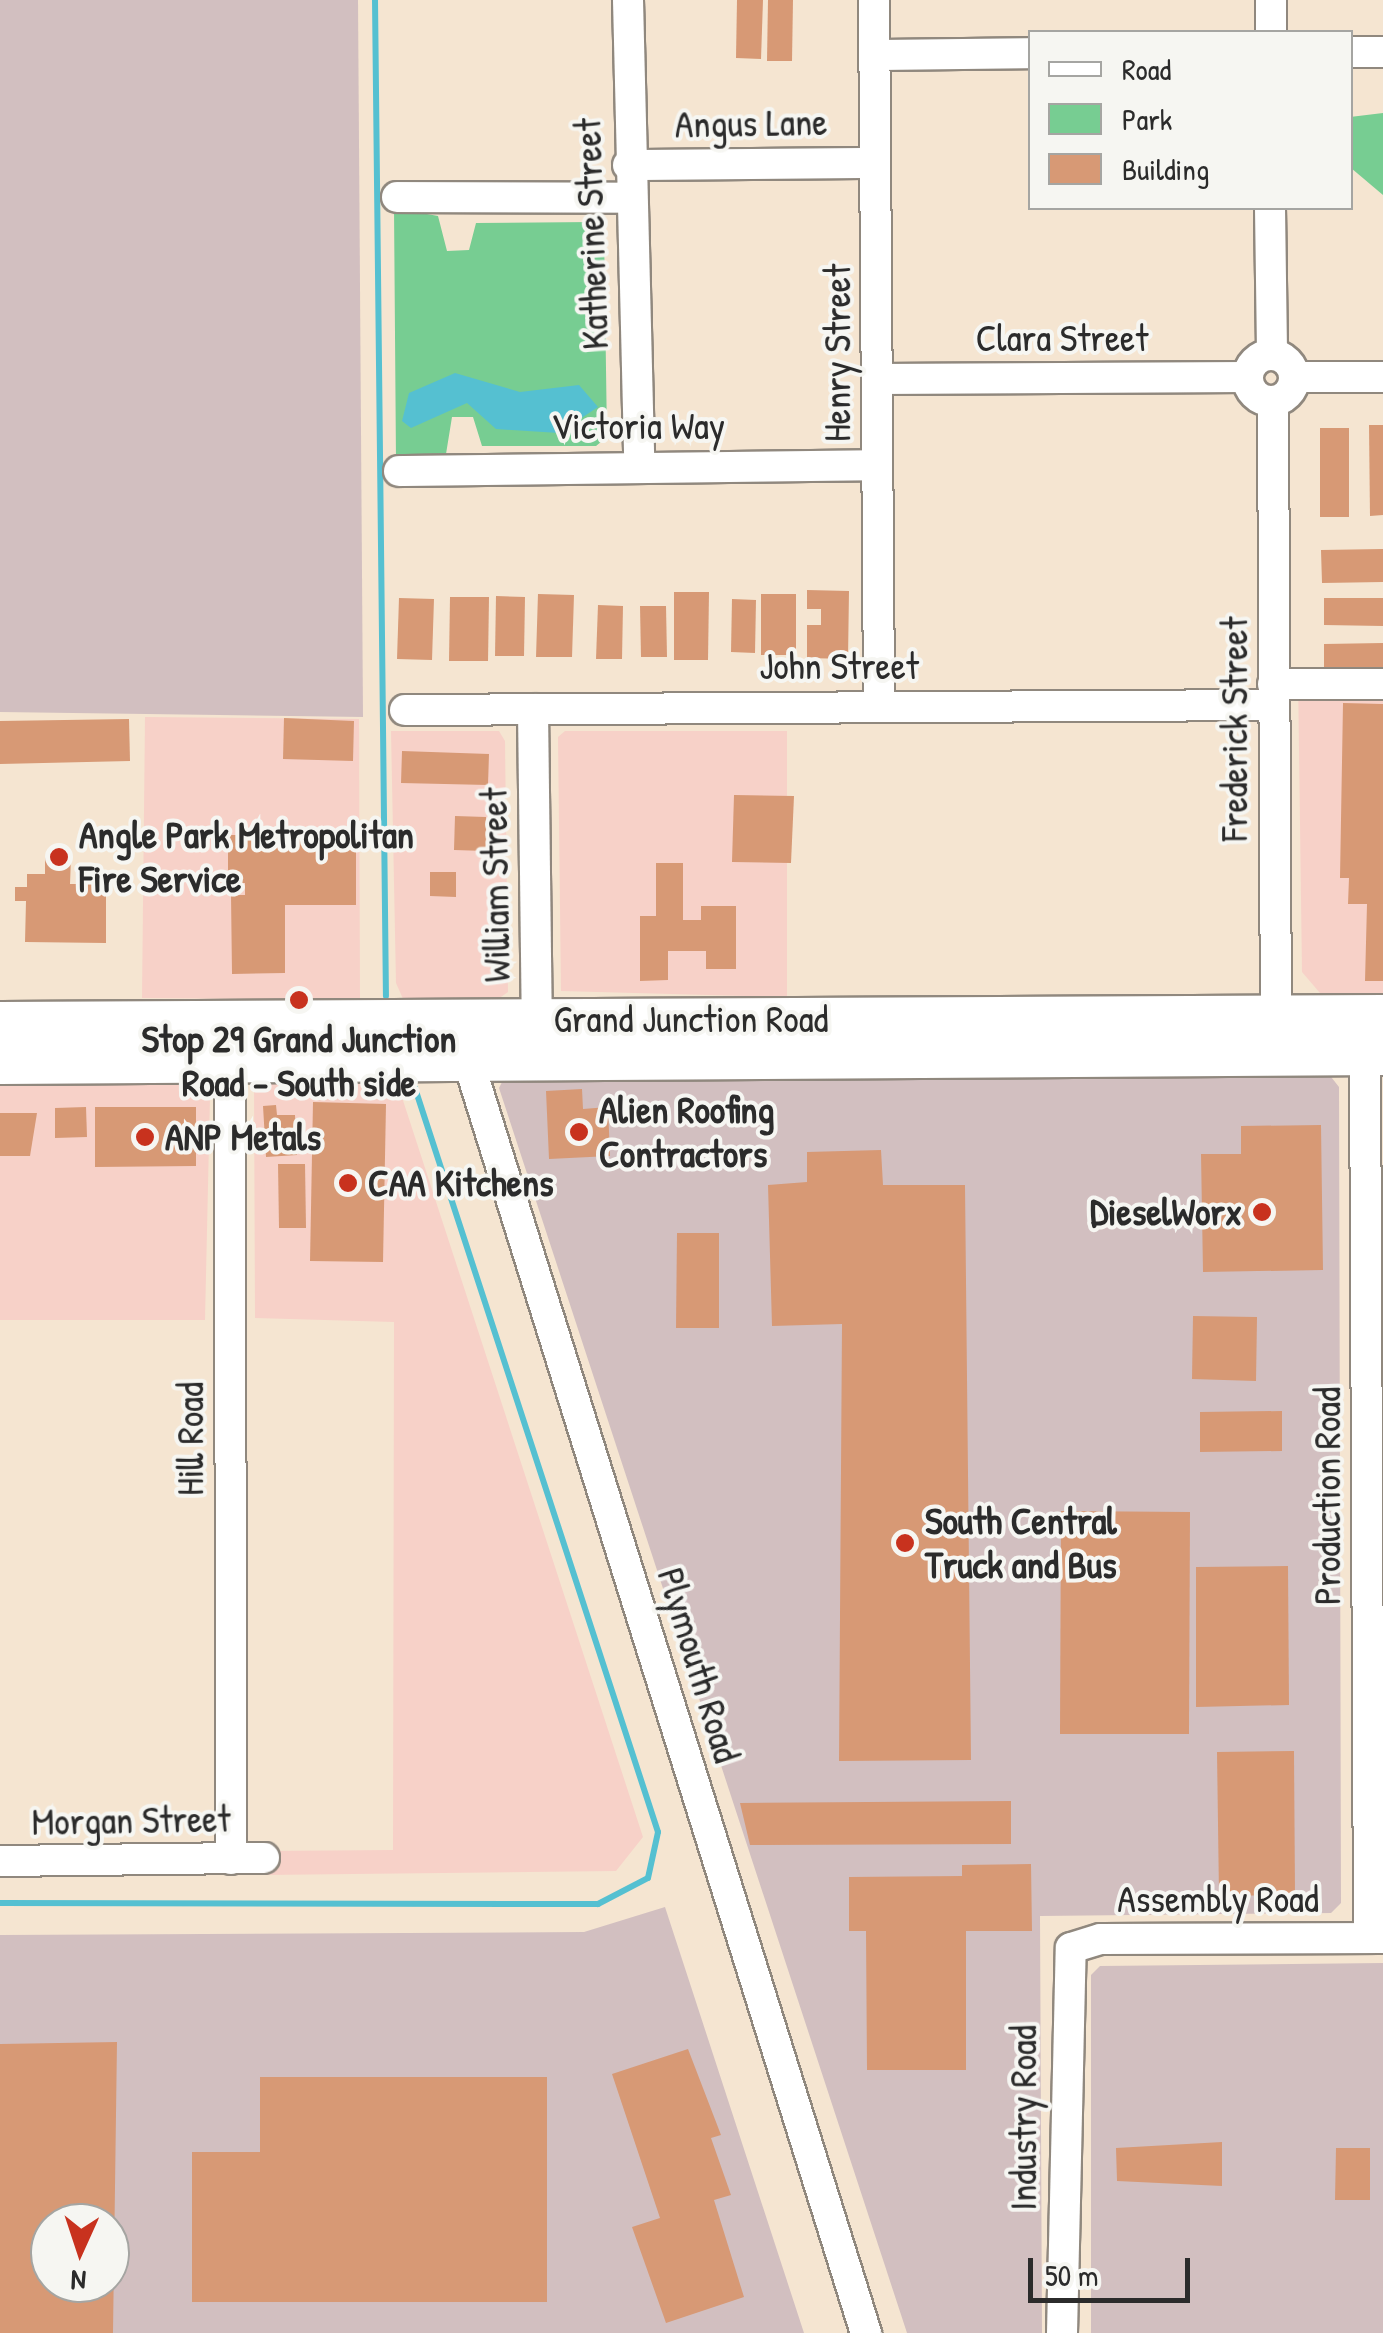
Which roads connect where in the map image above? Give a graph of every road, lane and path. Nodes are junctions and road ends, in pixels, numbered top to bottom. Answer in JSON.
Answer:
{"nodes":[{"id":1,"x":628,"y":0,"type":"edge"},
{"id":2,"x":874,"y":0,"type":"edge"},
{"id":3,"x":1353,"y":52,"type":"edge"},
{"id":4,"x":1383,"y":52,"type":"edge"},
{"id":5,"x":1028,"y":53,"type":"edge"},
{"id":6,"x":875,"y":55,"type":"junction"},
{"id":7,"x":875,"y":163,"type":"junction"},
{"id":8,"x":628,"y":164,"type":"junction"},
{"id":9,"x":397,"y":196,"type":"dead end"},
{"id":10,"x":629,"y":198,"type":"junction"},
{"id":11,"x":1270,"y":210,"type":"edge"},
{"id":12,"x":1272,"y":354,"type":"junction"},
{"id":13,"x":1247,"y":377,"type":"junction"},
{"id":14,"x":1383,"y":377,"type":"edge"},
{"id":15,"x":1295,"y":378,"type":"junction"},
{"id":16,"x":878,"y":379,"type":"junction"},
{"id":17,"x":1273,"y":402,"type":"junction"},
{"id":18,"x":877,"y":465,"type":"junction"},
{"id":19,"x":639,"y":466,"type":"junction"},
{"id":20,"x":398,"y":471,"type":"dead end"},
{"id":21,"x":1383,"y":684,"type":"edge"},
{"id":22,"x":1274,"y":695,"type":"junction"},
{"id":23,"x":879,"y":706,"type":"junction"},
{"id":24,"x":532,"y":709,"type":"junction"},
{"id":25,"x":405,"y":710,"type":"dead end"},
{"id":26,"x":0,"y":1023,"type":"edge"},
{"id":27,"x":1276,"y":1036,"type":"junction"},
{"id":28,"x":463,"y":1040,"type":"junction"},
{"id":29,"x":537,"y":1040,"type":"junction"},
{"id":30,"x":230,"y":1041,"type":"junction"},
{"id":31,"x":1377,"y":1042,"type":"edge"},
{"id":32,"x":52,"y":1043,"type":"junction"},
{"id":33,"x":0,"y":1063,"type":"edge"},
{"id":34,"x":231,"y":1858,"type":"junction"},
{"id":35,"x":264,"y":1858,"type":"dead end"},
{"id":36,"x":0,"y":1861,"type":"edge"},
{"id":37,"x":1376,"y":1938,"type":"edge"},
{"id":38,"x":1064,"y":1963,"type":"joint"},
{"id":39,"x":866,"y":2333,"type":"edge"},
{"id":40,"x":1062,"y":2333,"type":"edge"}],
"edges":[{"from":1,"to":8,"type":"street","name":"Katherine Street"},
{"from":2,"to":6,"type":"street","name":"Henry Street"},
{"from":3,"to":4,"type":"street"},
{"from":5,"to":6,"type":"street"},
{"from":6,"to":7,"type":"street","name":"Henry Street"},
{"from":7,"to":8,"type":"street","name":"Angus Lane"},
{"from":7,"to":16,"type":"street","name":"Henry Street"},
{"from":8,"to":10,"type":"street","name":"Katherine Street"},
{"from":9,"to":10,"type":"street"},
{"from":10,"to":19,"type":"street","name":"Katherine Street"},
{"from":11,"to":12,"type":"street"},
{"from":12,"to":13,"type":"street"},
{"from":12,"to":15,"type":"street"},
{"from":13,"to":16,"type":"street","name":"Clara Street"},
{"from":13,"to":17,"type":"street"},
{"from":14,"to":15,"type":"street"},
{"from":15,"to":17,"type":"street"},
{"from":16,"to":18,"type":"street","name":"Henry Street"},
{"from":17,"to":22,"type":"street","name":"Frederick Street"},
{"from":18,"to":19,"type":"street","name":"Victoria Way"},
{"from":18,"to":23,"type":"street","name":"Henry Street"},
{"from":19,"to":20,"type":"street","name":"Victoria Way"},
{"from":21,"to":22,"type":"street","name":"John Street"},
{"from":22,"to":23,"type":"street","name":"John Street"},
{"from":22,"to":27,"type":"street","name":"Frederick Street"},
{"from":23,"to":24,"type":"street","name":"John Street"},
{"from":24,"to":25,"type":"street","name":"John Street"},
{"from":24,"to":29,"type":"street","name":"William Street"},
{"from":26,"to":32,"type":"highway","name":"Grand Junction Road"},
{"from":27,"to":29,"type":"highway","name":"Grand Junction Road"},
{"from":27,"to":31,"type":"highway","name":"Grand Junction Road"},
{"from":28,"to":29,"type":"highway","name":"Grand Junction Road"},
{"from":28,"to":30,"type":"highway","name":"Grand Junction Road"},
{"from":28,"to":39,"type":"street","name":"Plymouth Road"},
{"from":30,"to":32,"type":"highway","name":"Grand Junction Road"},
{"from":30,"to":34,"type":"street","name":"Hill Road"},
{"from":31,"to":37,"type":"street","name":"Production Road"},
{"from":32,"to":33,"type":"highway","name":"Grand Junction Road"},
{"from":34,"to":35,"type":"street","name":"Morgan Street"},
{"from":34,"to":36,"type":"street","name":"Morgan Street"},
{"from":37,"to":38,"type":"street","name":"Assembly Road"},
{"from":38,"to":40,"type":"street","name":"Industry Road"}]}
